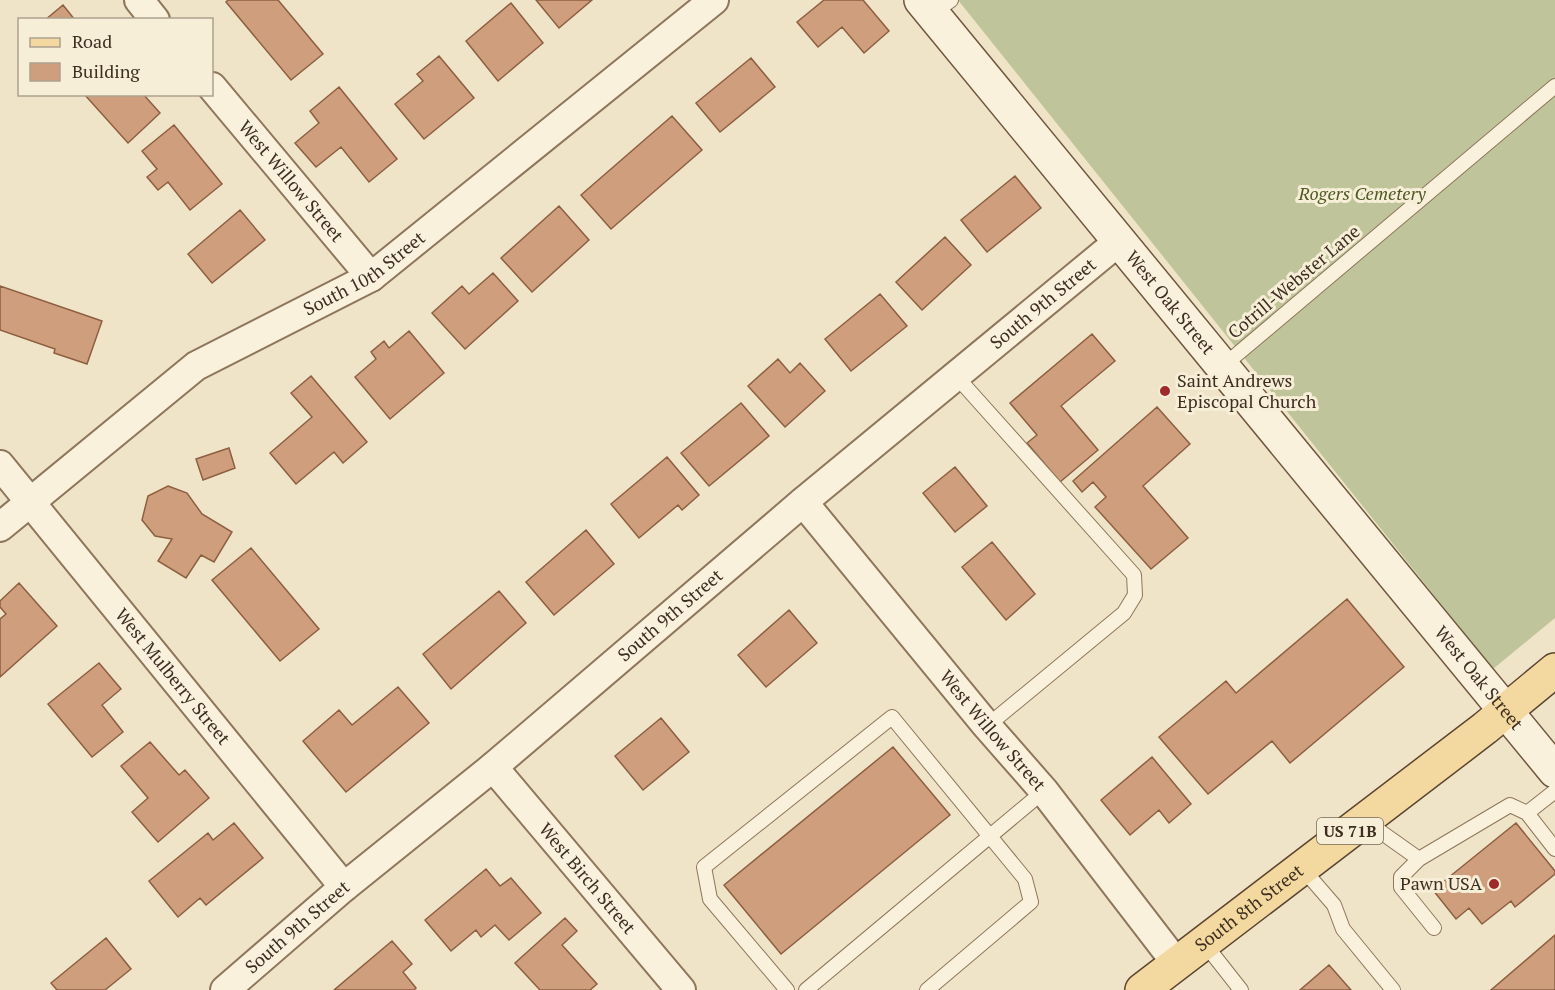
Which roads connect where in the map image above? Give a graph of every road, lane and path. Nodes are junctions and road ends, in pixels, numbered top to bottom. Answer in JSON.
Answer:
{"nodes":[{"id":1,"x":139,"y":0,"type":"edge"},
{"id":2,"x":714,"y":0,"type":"edge"},
{"id":3,"x":935,"y":5,"type":"edge"},
{"id":4,"x":153,"y":18,"type":"edge"},
{"id":5,"x":1555,"y":86,"type":"edge"},
{"id":6,"x":213,"y":88,"type":"edge"},
{"id":7,"x":1118,"y":242,"type":"junction"},
{"id":8,"x":371,"y":277,"type":"junction"},
{"id":9,"x":1222,"y":367,"type":"junction"},
{"id":10,"x":956,"y":376,"type":"junction"},
{"id":11,"x":0,"y":465,"type":"edge"},
{"id":12,"x":29,"y":502,"type":"junction"},
{"id":13,"x":803,"y":502,"type":"junction"},
{"id":14,"x":0,"y":527,"type":"edge"},
{"id":15,"x":1555,"y":670,"type":"edge"},
{"id":16,"x":1506,"y":711,"type":"junction"},
{"id":17,"x":987,"y":726,"type":"junction"},
{"id":18,"x":493,"y":767,"type":"junction"},
{"id":19,"x":1555,"y":771,"type":"edge"},
{"id":20,"x":1044,"y":791,"type":"junction"},
{"id":21,"x":1555,"y":791,"type":"edge"},
{"id":22,"x":1527,"y":813,"type":"junction"},
{"id":23,"x":1364,"y":820,"type":"junction"},
{"id":24,"x":990,"y":836,"type":"junction"},
{"id":25,"x":1555,"y":849,"type":"edge"},
{"id":26,"x":1419,"y":859,"type":"junction"},
{"id":27,"x":1302,"y":868,"type":"junction"},
{"id":28,"x":344,"y":886,"type":"junction"},
{"id":29,"x":1434,"y":928,"type":"dead end"},
{"id":30,"x":1204,"y":944,"type":"junction"},
{"id":31,"x":1177,"y":964,"type":"junction"},
{"id":32,"x":225,"y":990,"type":"edge"},
{"id":33,"x":681,"y":990,"type":"edge"},
{"id":34,"x":787,"y":990,"type":"edge"},
{"id":35,"x":806,"y":990,"type":"edge"},
{"id":36,"x":927,"y":990,"type":"edge"},
{"id":37,"x":1142,"y":990,"type":"edge"},
{"id":38,"x":1241,"y":990,"type":"edge"},
{"id":39,"x":1393,"y":990,"type":"edge"}],
"edges":[{"from":1,"to":4,"type":"street"},
{"from":2,"to":8,"type":"street","name":"South 10th Street"},
{"from":3,"to":7,"type":"street","name":"West Oak Street"},
{"from":5,"to":9,"type":"lane","name":"Cotrill-Webster Lane"},
{"from":6,"to":8,"type":"street","name":"West Willow Street"},
{"from":7,"to":9,"type":"street","name":"West Oak Street"},
{"from":7,"to":10,"type":"street","name":"South 9th Street"},
{"from":8,"to":12,"type":"street","name":"South 10th Street"},
{"from":9,"to":16,"type":"street","name":"West Oak Street"},
{"from":10,"to":13,"type":"street","name":"South 9th Street"},
{"from":10,"to":17,"type":"lane"},
{"from":11,"to":12,"type":"street","name":"West Mulberry Street"},
{"from":12,"to":14,"type":"street","name":"South 10th Street"},
{"from":12,"to":28,"type":"street","name":"West Mulberry Street"},
{"from":13,"to":17,"type":"street","name":"West Willow Street"},
{"from":13,"to":18,"type":"street","name":"South 9th Street"},
{"from":15,"to":16,"type":"main road","name":"South 8th Street","number":"US 71B"},
{"from":16,"to":19,"type":"street","name":"West Oak Street"},
{"from":16,"to":23,"type":"main road","name":"South 8th Street","number":"US 71B"},
{"from":17,"to":20,"type":"street","name":"West Willow Street"},
{"from":18,"to":28,"type":"street","name":"South 9th Street"},
{"from":18,"to":33,"type":"street","name":"West Birch Street"},
{"from":20,"to":24,"type":"lane"},
{"from":20,"to":31,"type":"street","name":"West Willow Street"},
{"from":21,"to":22,"type":"lane"},
{"from":22,"to":25,"type":"lane"},
{"from":22,"to":26,"type":"lane"},
{"from":23,"to":26,"type":"lane"},
{"from":23,"to":27,"type":"main road","name":"South 8th Street","number":"US 71B"},
{"from":24,"to":34,"type":"lane"},
{"from":24,"to":35,"type":"lane"},
{"from":24,"to":36,"type":"lane"},
{"from":26,"to":29,"type":"lane"},
{"from":27,"to":30,"type":"main road","name":"South 8th Street","number":"US 71B"},
{"from":27,"to":39,"type":"lane"},
{"from":28,"to":32,"type":"street","name":"South 9th Street"},
{"from":30,"to":31,"type":"main road","name":"South 8th Street","number":"US 71B"},
{"from":30,"to":38,"type":"lane"},
{"from":31,"to":37,"type":"main road","name":"South 8th Street","number":"US 71B"}]}
